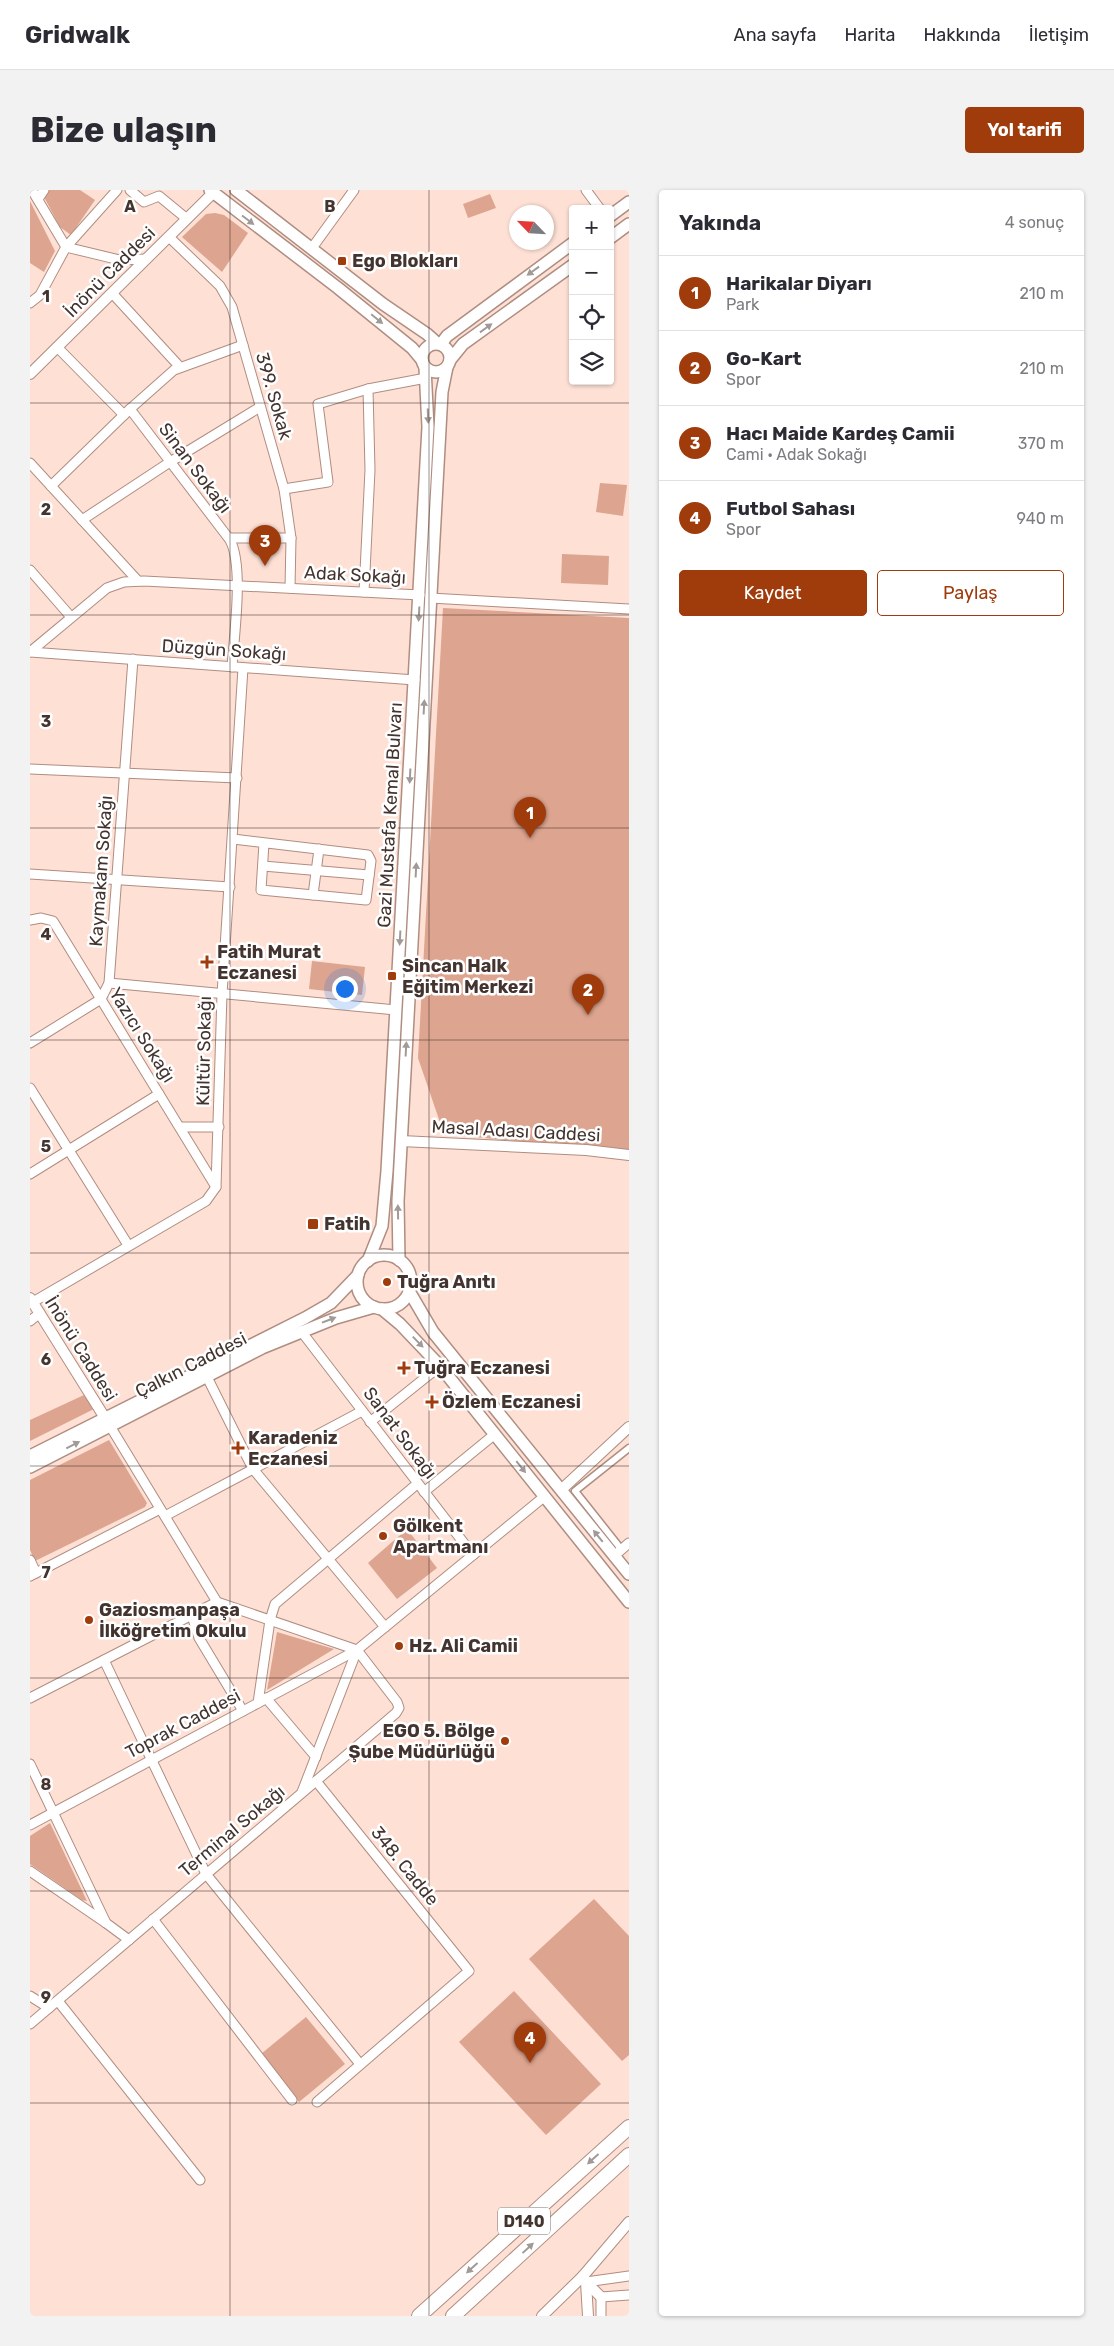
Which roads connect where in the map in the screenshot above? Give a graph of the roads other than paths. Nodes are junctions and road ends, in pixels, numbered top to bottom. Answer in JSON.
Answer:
{"nodes":[{"id":1,"x":32,"y":190,"type":"edge"},
{"id":2,"x":44,"y":190,"type":"edge"},
{"id":3,"x":117,"y":190,"type":"edge"},
{"id":4,"x":130,"y":190,"type":"edge"},
{"id":5,"x":236,"y":190,"type":"edge"},
{"id":6,"x":354,"y":190,"type":"edge"},
{"id":7,"x":586,"y":190,"type":"edge"},
{"id":8,"x":212,"y":191,"type":"edge"},
{"id":9,"x":38,"y":199,"type":"junction"},
{"id":10,"x":629,"y":202,"type":"edge"},
{"id":11,"x":597,"y":205,"type":"edge"},
{"id":12,"x":614,"y":213,"type":"edge"},
{"id":13,"x":187,"y":219,"type":"junction"},
{"id":14,"x":629,"y":224,"type":"edge"},
{"id":15,"x":614,"y":235,"type":"edge"},
{"id":16,"x":169,"y":237,"type":"junction"},
{"id":17,"x":569,"y":246,"type":"edge"},
{"id":18,"x":66,"y":247,"type":"junction"},
{"id":19,"x":312,"y":248,"type":"junction"},
{"id":20,"x":146,"y":259,"type":"junction"},
{"id":21,"x":569,"y":268,"type":"edge"},
{"id":22,"x":112,"y":293,"type":"junction"},
{"id":23,"x":30,"y":304,"type":"edge"},
{"id":24,"x":439,"y":344,"type":"junction"},
{"id":25,"x":242,"y":345,"type":"junction"},
{"id":26,"x":56,"y":347,"type":"junction"},
{"id":27,"x":449,"y":364,"type":"junction"},
{"id":28,"x":179,"y":366,"type":"junction"},
{"id":29,"x":425,"y":369,"type":"junction"},
{"id":30,"x":30,"y":374,"type":"edge"},
{"id":31,"x":368,"y":389,"type":"junction"},
{"id":32,"x":260,"y":407,"type":"junction"},
{"id":33,"x":127,"y":412,"type":"junction"},
{"id":34,"x":170,"y":462,"type":"junction"},
{"id":35,"x":30,"y":464,"type":"edge"},
{"id":36,"x":51,"y":486,"type":"junction"},
{"id":37,"x":284,"y":489,"type":"junction"},
{"id":38,"x":82,"y":520,"type":"junction"},
{"id":39,"x":229,"y":538,"type":"junction"},
{"id":40,"x":291,"y":538,"type":"junction"},
{"id":41,"x":30,"y":570,"type":"edge"},
{"id":42,"x":138,"y":581,"type":"junction"},
{"id":43,"x":236,"y":586,"type":"junction"},
{"id":44,"x":290,"y":588,"type":"junction"},
{"id":45,"x":364,"y":592,"type":"junction"},
{"id":46,"x":425,"y":596,"type":"junction"},
{"id":47,"x":629,"y":609,"type":"edge"},
{"id":48,"x":71,"y":617,"type":"junction"},
{"id":49,"x":30,"y":652,"type":"edge"},
{"id":50,"x":133,"y":660,"type":"junction"},
{"id":51,"x":232,"y":667,"type":"junction"},
{"id":52,"x":243,"y":668,"type":"junction"},
{"id":53,"x":415,"y":680,"type":"junction"},
{"id":54,"x":30,"y":770,"type":"edge"},
{"id":55,"x":125,"y":774,"type":"junction"},
{"id":56,"x":237,"y":778,"type":"junction"},
{"id":57,"x":233,"y":839,"type":"junction"},
{"id":58,"x":264,"y":843,"type":"junction"},
{"id":59,"x":319,"y":850,"type":"junction"},
{"id":60,"x":263,"y":866,"type":"junction"},
{"id":61,"x":316,"y":871,"type":"junction"},
{"id":62,"x":30,"y":874,"type":"edge"},
{"id":63,"x":370,"y":875,"type":"junction"},
{"id":64,"x":117,"y":880,"type":"junction"},
{"id":65,"x":230,"y":887,"type":"junction"},
{"id":66,"x":313,"y":895,"type":"junction"},
{"id":67,"x":30,"y":920,"type":"edge"},
{"id":68,"x":109,"y":983,"type":"junction"},
{"id":69,"x":222,"y":994,"type":"junction"},
{"id":70,"x":101,"y":999,"type":"junction"},
{"id":71,"x":396,"y":1010,"type":"junction"},
{"id":72,"x":30,"y":1043,"type":"edge"},
{"id":73,"x":30,"y":1088,"type":"edge"},
{"id":74,"x":159,"y":1094,"type":"junction"},
{"id":75,"x":180,"y":1127,"type":"junction"},
{"id":76,"x":219,"y":1127,"type":"junction"},
{"id":77,"x":401,"y":1141,"type":"junction"},
{"id":78,"x":69,"y":1150,"type":"junction"},
{"id":79,"x":629,"y":1154,"type":"edge"},
{"id":80,"x":30,"y":1174,"type":"edge"},
{"id":81,"x":216,"y":1186,"type":"junction"},
{"id":82,"x":128,"y":1246,"type":"junction"},
{"id":83,"x":399,"y":1260,"type":"junction"},
{"id":84,"x":368,"y":1261,"type":"junction"},
{"id":85,"x":358,"y":1275,"type":"junction"},
{"id":86,"x":409,"y":1291,"type":"junction"},
{"id":87,"x":31,"y":1300,"type":"edge"},
{"id":88,"x":378,"y":1308,"type":"junction"},
{"id":89,"x":40,"y":1313,"type":"junction"},
{"id":90,"x":30,"y":1322,"type":"edge"},
{"id":91,"x":301,"y":1331,"type":"junction"},
{"id":92,"x":440,"y":1366,"type":"junction"},
{"id":93,"x":207,"y":1377,"type":"junction"},
{"id":94,"x":362,"y":1411,"type":"junction"},
{"id":95,"x":108,"y":1422,"type":"junction"},
{"id":96,"x":370,"y":1422,"type":"junction"},
{"id":97,"x":629,"y":1427,"type":"edge"},
{"id":98,"x":494,"y":1434,"type":"junction"},
{"id":99,"x":629,"y":1448,"type":"edge"},
{"id":100,"x":30,"y":1456,"type":"edge"},
{"id":101,"x":30,"y":1467,"type":"edge"},
{"id":102,"x":253,"y":1469,"type":"junction"},
{"id":103,"x":417,"y":1484,"type":"junction"},
{"id":104,"x":561,"y":1490,"type":"junction"},
{"id":105,"x":424,"y":1492,"type":"junction"},
{"id":106,"x":545,"y":1496,"type":"junction"},
{"id":107,"x":162,"y":1512,"type":"junction"},
{"id":108,"x":621,"y":1549,"type":"edge"},
{"id":109,"x":473,"y":1554,"type":"junction"},
{"id":110,"x":328,"y":1558,"type":"junction"},
{"id":111,"x":30,"y":1560,"type":"edge"},
{"id":112,"x":33,"y":1574,"type":"edge"},
{"id":113,"x":629,"y":1574,"type":"edge"},
{"id":114,"x":217,"y":1602,"type":"junction"},
{"id":115,"x":629,"y":1602,"type":"edge"},
{"id":116,"x":192,"y":1616,"type":"junction"},
{"id":117,"x":270,"y":1620,"type":"junction"},
{"id":118,"x":385,"y":1627,"type":"junction"},
{"id":119,"x":357,"y":1650,"type":"junction"},
{"id":120,"x":104,"y":1660,"type":"junction"},
{"id":121,"x":30,"y":1698,"type":"edge"},
{"id":122,"x":262,"y":1700,"type":"junction"},
{"id":123,"x":243,"y":1711,"type":"junction"},
{"id":124,"x":316,"y":1757,"type":"junction"},
{"id":125,"x":151,"y":1760,"type":"junction"},
{"id":126,"x":30,"y":1764,"type":"edge"},
{"id":127,"x":316,"y":1781,"type":"junction"},
{"id":128,"x":302,"y":1793,"type":"junction"},
{"id":129,"x":54,"y":1811,"type":"junction"},
{"id":130,"x":30,"y":1825,"type":"edge"},
{"id":131,"x":30,"y":1871,"type":"edge"},
{"id":132,"x":206,"y":1874,"type":"junction"},
{"id":133,"x":153,"y":1919,"type":"junction"},
{"id":134,"x":106,"y":1923,"type":"junction"},
{"id":135,"x":129,"y":1940,"type":"junction"},
{"id":136,"x":30,"y":1996,"type":"edge"},
{"id":137,"x":58,"y":2001,"type":"junction"},
{"id":138,"x":49,"y":2008,"type":"junction"},
{"id":139,"x":30,"y":2024,"type":"edge"},
{"id":140,"x":360,"y":2064,"type":"junction"},
{"id":141,"x":292,"y":2100,"type":"dead end"},
{"id":142,"x":317,"y":2102,"type":"dead end"},
{"id":143,"x":629,"y":2126,"type":"edge"},
{"id":144,"x":629,"y":2155,"type":"edge"},
{"id":145,"x":200,"y":2180,"type":"dead end"},
{"id":146,"x":629,"y":2222,"type":"edge"},
{"id":147,"x":629,"y":2276,"type":"edge"},
{"id":148,"x":584,"y":2279,"type":"junction"},
{"id":149,"x":629,"y":2295,"type":"edge"},
{"id":150,"x":601,"y":2297,"type":"junction"},
{"id":151,"x":419,"y":2316,"type":"edge"},
{"id":152,"x":453,"y":2316,"type":"edge"},
{"id":153,"x":542,"y":2316,"type":"edge"},
{"id":154,"x":588,"y":2316,"type":"edge"},
{"id":155,"x":601,"y":2316,"type":"edge"}],
"edges":[{"from":1,"to":9,"type":"street"},
{"from":2,"to":9,"type":"street"},
{"from":3,"to":18,"type":"street"},
{"from":4,"to":13,"type":"street"},
{"from":5,"to":19,"type":"main road"},
{"from":6,"to":19,"type":"street"},
{"from":7,"to":11,"type":"street"},
{"from":8,"to":13,"type":"street","name":"İnönü Caddesi"},
{"from":8,"to":29,"type":"main road","one_way":true},
{"from":9,"to":18,"type":"street"},
{"from":10,"to":12,"type":"main road"},
{"from":13,"to":16,"type":"street","name":"İnönü Caddesi"},
{"from":14,"to":15,"type":"main road"},
{"from":16,"to":20,"type":"street","name":"İnönü Caddesi"},
{"from":16,"to":25,"type":"street","name":"399. Sokak"},
{"from":17,"to":24,"type":"main road","one_way":true},
{"from":18,"to":20,"type":"street"},
{"from":18,"to":23,"type":"street"},
{"from":19,"to":24,"type":"main road"},
{"from":20,"to":22,"type":"street","name":"İnönü Caddesi"},
{"from":27,"to":21,"type":"main road","one_way":true},
{"from":22,"to":26,"type":"street","name":"İnönü Caddesi"},
{"from":22,"to":28,"type":"street"},
{"from":24,"to":27,"type":"main road"},
{"from":24,"to":29,"type":"main road"},
{"from":25,"to":28,"type":"street"},
{"from":25,"to":32,"type":"street","name":"399. Sokak"},
{"from":26,"to":30,"type":"street","name":"İnönü Caddesi"},
{"from":26,"to":33,"type":"street","name":"Sinan Sokağı"},
{"from":27,"to":29,"type":"main road"},
{"from":27,"to":46,"type":"main road","name":"Gazi Mustafa Kemal Bulvarı"},
{"from":28,"to":33,"type":"street"},
{"from":29,"to":31,"type":"street"},
{"from":29,"to":46,"type":"main road","name":"Gazi Mustafa Kemal Bulvarı","one_way":true},
{"from":31,"to":37,"type":"street"},
{"from":31,"to":45,"type":"street"},
{"from":32,"to":34,"type":"street"},
{"from":32,"to":37,"type":"street","name":"399. Sokak"},
{"from":33,"to":34,"type":"street","name":"Sinan Sokağı"},
{"from":33,"to":36,"type":"street"},
{"from":34,"to":38,"type":"street"},
{"from":34,"to":39,"type":"street","name":"Sinan Sokağı"},
{"from":35,"to":36,"type":"street"},
{"from":36,"to":38,"type":"street"},
{"from":37,"to":40,"type":"street","name":"399. Sokak"},
{"from":38,"to":42,"type":"street"},
{"from":39,"to":40,"type":"street"},
{"from":39,"to":43,"type":"street","name":"Sinan Sokağı"},
{"from":40,"to":44,"type":"street","name":"399. Sokak"},
{"from":41,"to":48,"type":"street"},
{"from":42,"to":43,"type":"street","name":"Adak Sokağı"},
{"from":42,"to":48,"type":"street","name":"Adak Sokağı"},
{"from":43,"to":44,"type":"street","name":"Adak Sokağı"},
{"from":43,"to":51,"type":"street","name":"Sinan Sokağı"},
{"from":44,"to":45,"type":"street","name":"Adak Sokağı"},
{"from":45,"to":46,"type":"street","name":"Adak Sokağı"},
{"from":46,"to":47,"type":"street","name":"Adak Sokağı"},
{"from":46,"to":53,"type":"main road","name":"Gazi Mustafa Kemal Bulvarı","one_way":true},
{"from":77,"to":46,"type":"main road","name":"Gazi Mustafa Kemal Bulvarı","one_way":true},
{"from":48,"to":49,"type":"street","name":"Adak Sokağı"},
{"from":49,"to":50,"type":"street","name":"Düzgün Sokağı"},
{"from":50,"to":51,"type":"street","name":"Düzgün Sokağı"},
{"from":50,"to":55,"type":"street","name":"Kaymakam Sokağı"},
{"from":51,"to":52,"type":"street","name":"Düzgün Sokağı"},
{"from":52,"to":53,"type":"street","name":"Düzgün Sokağı"},
{"from":52,"to":56,"type":"street","name":"Kültür Sokağı"},
{"from":53,"to":71,"type":"main road","name":"Gazi Mustafa Kemal Bulvarı","one_way":true},
{"from":54,"to":55,"type":"street"},
{"from":55,"to":56,"type":"street"},
{"from":55,"to":64,"type":"street","name":"Kaymakam Sokağı"},
{"from":56,"to":57,"type":"street","name":"Kültür Sokağı"},
{"from":57,"to":58,"type":"street"},
{"from":57,"to":65,"type":"street","name":"Kültür Sokağı"},
{"from":58,"to":59,"type":"street"},
{"from":58,"to":60,"type":"street"},
{"from":59,"to":61,"type":"street"},
{"from":59,"to":63,"type":"street"},
{"from":60,"to":61,"type":"street"},
{"from":60,"to":66,"type":"street"},
{"from":61,"to":63,"type":"street"},
{"from":61,"to":66,"type":"street"},
{"from":62,"to":64,"type":"street"},
{"from":63,"to":66,"type":"street"},
{"from":64,"to":65,"type":"street"},
{"from":64,"to":68,"type":"street","name":"Kaymakam Sokağı"},
{"from":65,"to":69,"type":"street","name":"Kültür Sokağı"},
{"from":67,"to":70,"type":"street","name":"Yazıcı Sokağı"},
{"from":68,"to":69,"type":"street"},
{"from":68,"to":70,"type":"street","name":"Kaymakam Sokağı"},
{"from":69,"to":71,"type":"street"},
{"from":69,"to":76,"type":"street","name":"Kültür Sokağı"},
{"from":70,"to":72,"type":"street"},
{"from":70,"to":74,"type":"street","name":"Yazıcı Sokağı"},
{"from":71,"to":84,"type":"main road","name":"Gazi Mustafa Kemal Bulvarı"},
{"from":73,"to":78,"type":"street"},
{"from":74,"to":75,"type":"street","name":"Yazıcı Sokağı"},
{"from":74,"to":78,"type":"street"},
{"from":75,"to":76,"type":"street"},
{"from":75,"to":81,"type":"street","name":"Yazıcı Sokağı"},
{"from":76,"to":81,"type":"street","name":"Kültür Sokağı"},
{"from":77,"to":79,"type":"street","name":"Masal Adası Caddesi"},
{"from":83,"to":77,"type":"main road","name":"Gazi Mustafa Kemal Bulvarı","one_way":true},
{"from":78,"to":80,"type":"street"},
{"from":78,"to":82,"type":"street"},
{"from":81,"to":82,"type":"street"},
{"from":82,"to":87,"type":"street"},
{"from":83,"to":84,"type":"main road"},
{"from":83,"to":86,"type":"main road"},
{"from":84,"to":85,"type":"main road"},
{"from":85,"to":88,"type":"main road"},
{"from":85,"to":95,"type":"main road","name":"Çalkın Caddesi"},
{"from":86,"to":88,"type":"main road"},
{"from":86,"to":104,"type":"main road"},
{"from":87,"to":89,"type":"street","name":"İnönü Caddesi"},
{"from":91,"to":88,"type":"main road","name":"Çalkın Caddesi","one_way":true},
{"from":88,"to":92,"type":"main road","one_way":true},
{"from":89,"to":90,"type":"street"},
{"from":89,"to":95,"type":"street","name":"İnönü Caddesi"},
{"from":91,"to":93,"type":"main road","name":"Çalkın Caddesi"},
{"from":91,"to":94,"type":"street","name":"Sanat Sokağı"},
{"from":92,"to":96,"type":"street"},
{"from":92,"to":98,"type":"main road"},
{"from":93,"to":95,"type":"main road","name":"Çalkın Caddesi"},
{"from":93,"to":102,"type":"street"},
{"from":94,"to":96,"type":"street","name":"Sanat Sokağı"},
{"from":94,"to":102,"type":"street"},
{"from":95,"to":100,"type":"main road","name":"Çalkın Caddesi"},
{"from":101,"to":95,"type":"main road","name":"Çalkın Caddesi","one_way":true},
{"from":95,"to":107,"type":"street"},
{"from":96,"to":103,"type":"street","name":"Sanat Sokağı"},
{"from":97,"to":104,"type":"street"},
{"from":98,"to":105,"type":"street"},
{"from":98,"to":106,"type":"main road","one_way":true},
{"from":99,"to":108,"type":"street"},
{"from":102,"to":107,"type":"street"},
{"from":102,"to":110,"type":"street"},
{"from":103,"to":105,"type":"street","name":"Sanat Sokağı"},
{"from":103,"to":110,"type":"street","name":"Toprak Caddesi"},
{"from":108,"to":104,"type":"main road","one_way":true},
{"from":105,"to":109,"type":"street","name":"Sanat Sokağı"},
{"from":106,"to":109,"type":"street"},
{"from":106,"to":115,"type":"main road"},
{"from":107,"to":112,"type":"street"},
{"from":107,"to":114,"type":"street"},
{"from":108,"to":113,"type":"main road"},
{"from":109,"to":118,"type":"street"},
{"from":110,"to":117,"type":"street","name":"Toprak Caddesi"},
{"from":110,"to":118,"type":"street"},
{"from":111,"to":112,"type":"street"},
{"from":114,"to":116,"type":"street"},
{"from":114,"to":117,"type":"street"},
{"from":116,"to":120,"type":"street"},
{"from":116,"to":123,"type":"street"},
{"from":117,"to":119,"type":"street"},
{"from":117,"to":122,"type":"street","name":"Toprak Caddesi"},
{"from":118,"to":119,"type":"street"},
{"from":119,"to":122,"type":"street"},
{"from":119,"to":124,"type":"street"},
{"from":119,"to":127,"type":"street","name":"Terminal Sokağı"},
{"from":120,"to":121,"type":"street"},
{"from":120,"to":125,"type":"street"},
{"from":122,"to":123,"type":"street","name":"Toprak Caddesi"},
{"from":122,"to":124,"type":"street"},
{"from":123,"to":125,"type":"street","name":"Toprak Caddesi"},
{"from":124,"to":128,"type":"street"},
{"from":125,"to":129,"type":"street","name":"Toprak Caddesi"},
{"from":125,"to":132,"type":"street"},
{"from":126,"to":129,"type":"street"},
{"from":127,"to":128,"type":"street","name":"Terminal Sokağı"},
{"from":127,"to":140,"type":"street","name":"348. Cadde"},
{"from":128,"to":132,"type":"street","name":"Terminal Sokağı"},
{"from":129,"to":130,"type":"street","name":"Toprak Caddesi"},
{"from":129,"to":134,"type":"street"},
{"from":131,"to":134,"type":"street"},
{"from":132,"to":133,"type":"street","name":"Terminal Sokağı"},
{"from":132,"to":140,"type":"street"},
{"from":133,"to":135,"type":"street","name":"Terminal Sokağı"},
{"from":133,"to":141,"type":"street"},
{"from":134,"to":135,"type":"street"},
{"from":135,"to":137,"type":"street","name":"Terminal Sokağı"},
{"from":136,"to":138,"type":"street"},
{"from":137,"to":138,"type":"street","name":"Terminal Sokağı"},
{"from":137,"to":145,"type":"street"},
{"from":138,"to":139,"type":"street","name":"Terminal Sokağı"},
{"from":140,"to":142,"type":"street"},
{"from":143,"to":151,"type":"highway","number":"D140","one_way":true},
{"from":152,"to":144,"type":"highway","number":"D140","one_way":true},
{"from":146,"to":148,"type":"street"},
{"from":147,"to":148,"type":"street"},
{"from":148,"to":150,"type":"street"},
{"from":148,"to":153,"type":"street"},
{"from":148,"to":154,"type":"street"},
{"from":149,"to":150,"type":"street"},
{"from":150,"to":155,"type":"street"}]}
